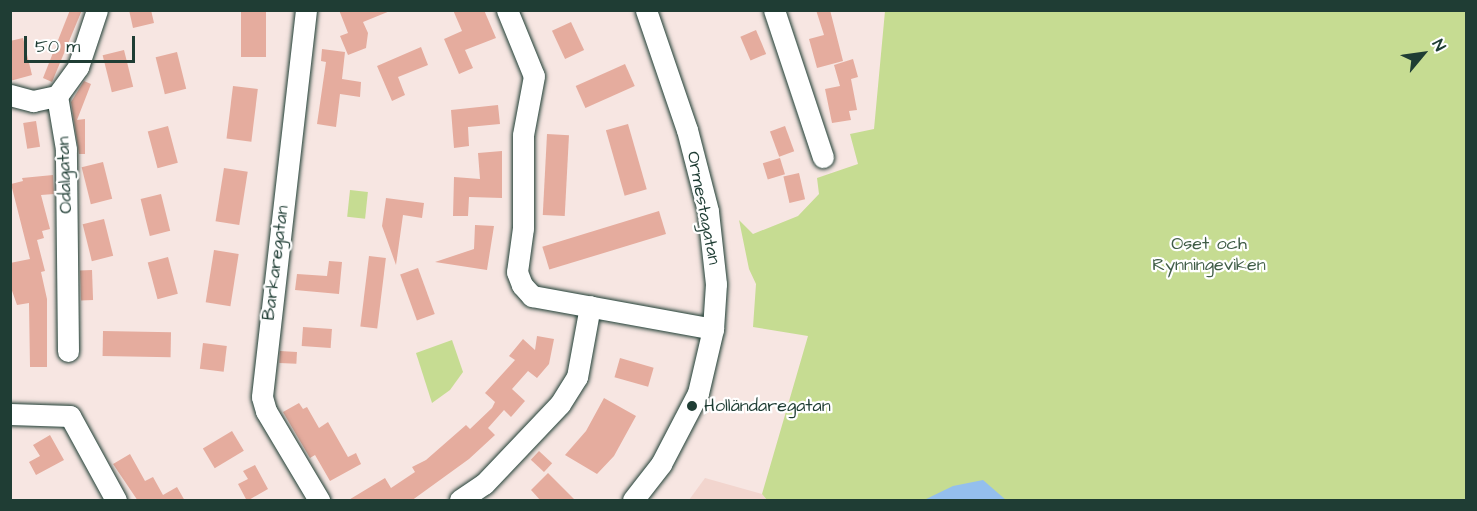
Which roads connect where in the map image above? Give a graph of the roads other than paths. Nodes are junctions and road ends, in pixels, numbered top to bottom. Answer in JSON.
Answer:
{"nodes":[{"id":1,"x":98,"y":10,"type":"edge"},
{"id":2,"x":306,"y":10,"type":"edge"},
{"id":3,"x":507,"y":10,"type":"edge"},
{"id":4,"x":646,"y":10,"type":"edge"},
{"id":5,"x":774,"y":10,"type":"edge"},
{"id":6,"x":10,"y":95,"type":"edge"},
{"id":7,"x":57,"y":96,"type":"junction"},
{"id":8,"x":823,"y":157,"type":"dead end"},
{"id":9,"x":590,"y":306,"type":"junction"},
{"id":10,"x":713,"y":329,"type":"junction"},
{"id":11,"x":68,"y":351,"type":"dead end"},
{"id":12,"x":10,"y":414,"type":"edge"},
{"id":13,"x":116,"y":501,"type":"edge"},
{"id":14,"x":319,"y":501,"type":"edge"},
{"id":15,"x":460,"y":501,"type":"edge"},
{"id":16,"x":633,"y":501,"type":"edge"}],
"edges":[{"from":1,"to":7,"type":"street"},
{"from":2,"to":14,"type":"street","name":"Barkaregatan"},
{"from":3,"to":9,"type":"street"},
{"from":4,"to":10,"type":"street","name":"Ormestagatan"},
{"from":5,"to":8,"type":"street"},
{"from":6,"to":7,"type":"street"},
{"from":7,"to":11,"type":"street","name":"Odalgatan"},
{"from":9,"to":10,"type":"street"},
{"from":9,"to":15,"type":"street"},
{"from":10,"to":16,"type":"street","name":"Ormestagatan"},
{"from":12,"to":13,"type":"street"}]}
